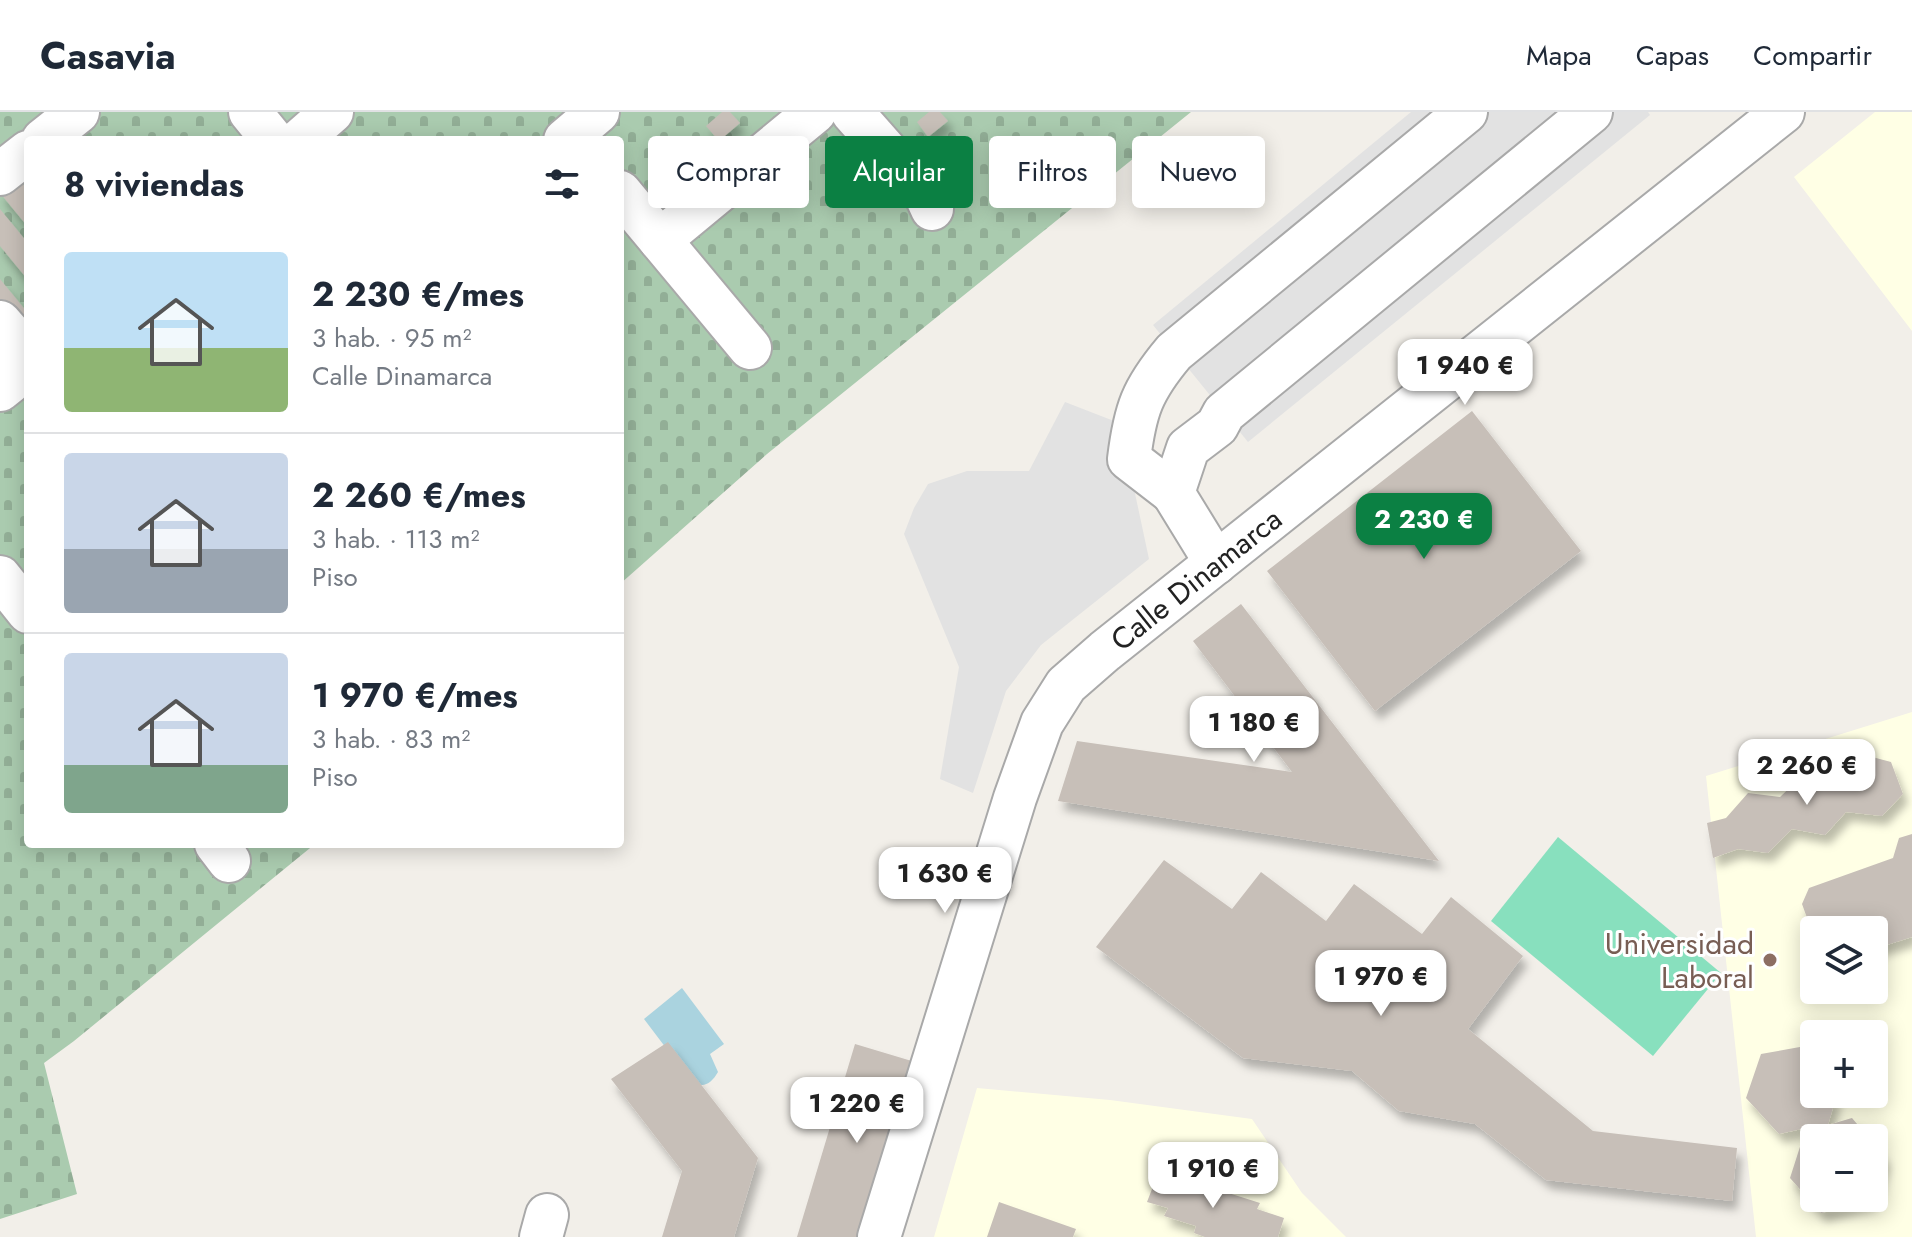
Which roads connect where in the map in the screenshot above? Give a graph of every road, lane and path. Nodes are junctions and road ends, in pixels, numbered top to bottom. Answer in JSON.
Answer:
{"nodes":[{"id":1,"x":78,"y":112,"type":"edge"},
{"id":2,"x":250,"y":112,"type":"edge"},
{"id":3,"x":332,"y":112,"type":"edge"},
{"id":4,"x":815,"y":112,"type":"edge"},
{"id":5,"x":852,"y":112,"type":"edge"},
{"id":6,"x":1466,"y":112,"type":"edge"},
{"id":7,"x":1591,"y":112,"type":"edge"},
{"id":8,"x":1783,"y":112,"type":"edge"},
{"id":9,"x":48,"y":136,"type":"edge"},
{"id":10,"x":270,"y":136,"type":"edge"},
{"id":11,"x":305,"y":136,"type":"edge"},
{"id":12,"x":24,"y":155,"type":"edge"},
{"id":13,"x":0,"y":174,"type":"edge"},
{"id":14,"x":624,"y":197,"type":"edge"},
{"id":15,"x":932,"y":209,"type":"dead end"},
{"id":16,"x":660,"y":240,"type":"junction"},
{"id":17,"x":0,"y":322,"type":"edge"},
{"id":18,"x":750,"y":348,"type":"dead end"},
{"id":19,"x":0,"y":390,"type":"edge"},
{"id":20,"x":1173,"y":493,"type":"junction"},
{"id":21,"x":1216,"y":563,"type":"junction"},
{"id":22,"x":879,"y":1237,"type":"edge"}],
"edges":[{"from":1,"to":9,"type":"street"},
{"from":2,"to":10,"type":"street"},
{"from":3,"to":11,"type":"street"},
{"from":4,"to":16,"type":"street"},
{"from":5,"to":15,"type":"street"},
{"from":6,"to":20,"type":"street"},
{"from":7,"to":20,"type":"street"},
{"from":8,"to":21,"type":"street","name":"Calle Dinamarca"},
{"from":12,"to":13,"type":"street"},
{"from":14,"to":16,"type":"street"},
{"from":16,"to":18,"type":"street"},
{"from":17,"to":19,"type":"street"},
{"from":20,"to":21,"type":"street"},
{"from":21,"to":22,"type":"street","name":"Calle Dinamarca"}]}
